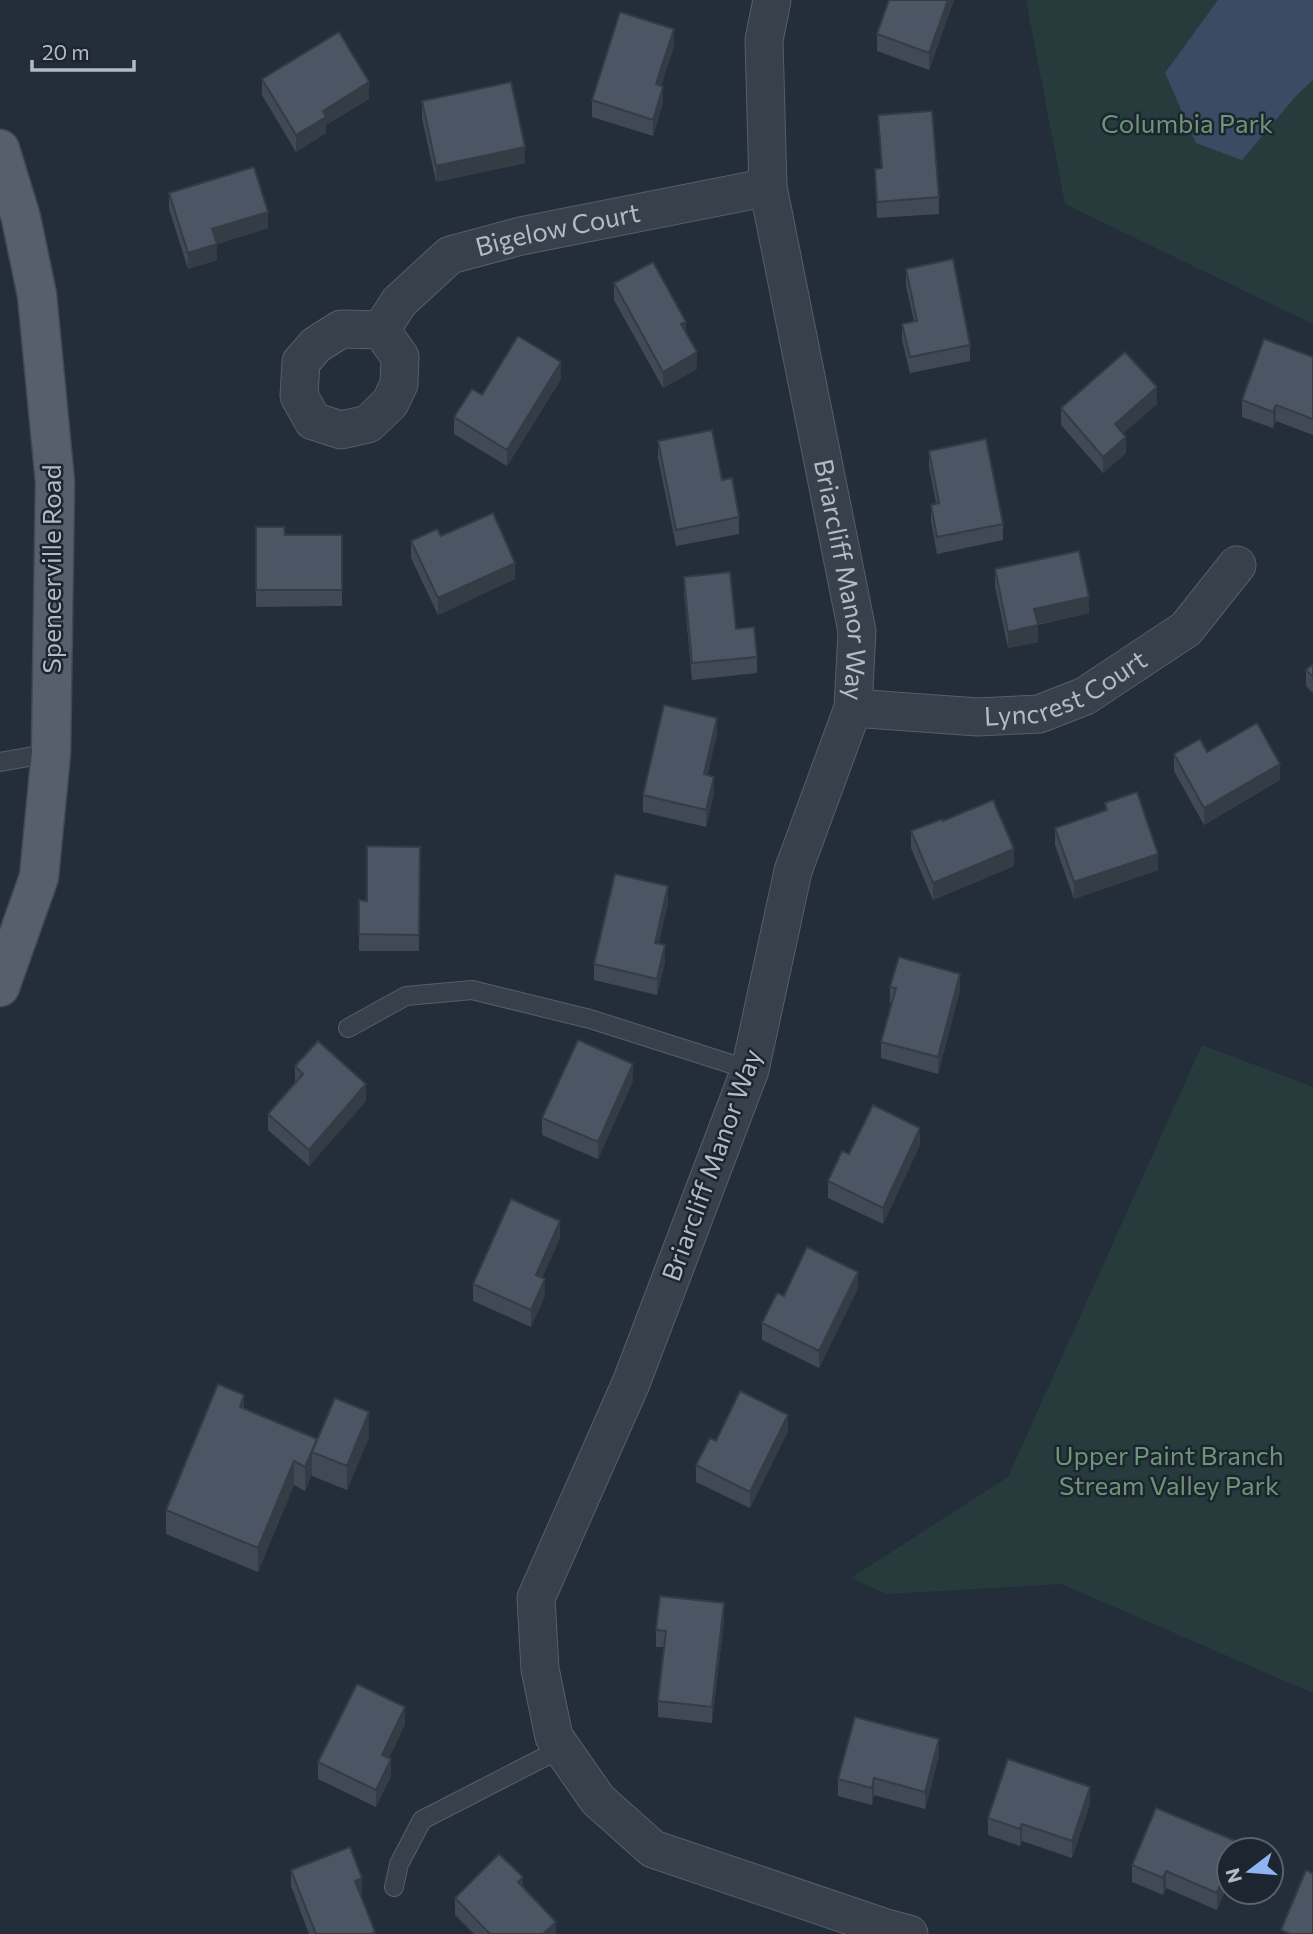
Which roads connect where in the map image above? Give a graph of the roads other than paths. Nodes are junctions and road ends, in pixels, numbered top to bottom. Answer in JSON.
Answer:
{"nodes":[{"id":1,"x":772,"y":0,"type":"edge"},
{"id":2,"x":0,"y":149,"type":"edge"},
{"id":3,"x":768,"y":187,"type":"junction"},
{"id":4,"x":381,"y":330,"type":"dead end"},
{"id":5,"x":1237,"y":565,"type":"dead end"},
{"id":6,"x":853,"y":708,"type":"junction"},
{"id":7,"x":51,"y":753,"type":"junction"},
{"id":8,"x":0,"y":762,"type":"edge"},
{"id":9,"x":0,"y":987,"type":"edge"},
{"id":10,"x":348,"y":1028,"type":"dead end"},
{"id":11,"x":750,"y":1070,"type":"junction"},
{"id":12,"x":562,"y":1748,"type":"junction"},
{"id":13,"x":394,"y":1887,"type":"dead end"},
{"id":14,"x":909,"y":1934,"type":"edge"}],
"edges":[{"from":1,"to":3,"type":"street","name":"Briarcliff Manor Way"},
{"from":2,"to":7,"type":"main road","name":"Spencerville Road"},
{"from":3,"to":4,"type":"street","name":"Bigelow Court"},
{"from":3,"to":6,"type":"street","name":"Briarcliff Manor Way"},
{"from":5,"to":6,"type":"street","name":"Lyncrest Court"},
{"from":6,"to":11,"type":"street","name":"Briarcliff Manor Way"},
{"from":7,"to":8,"type":"lane"},
{"from":7,"to":9,"type":"main road","name":"Spencerville Road"},
{"from":10,"to":11,"type":"lane"},
{"from":11,"to":12,"type":"street","name":"Briarcliff Manor Way"},
{"from":12,"to":13,"type":"lane"},
{"from":12,"to":14,"type":"street","name":"Briarcliff Manor Way"}]}
